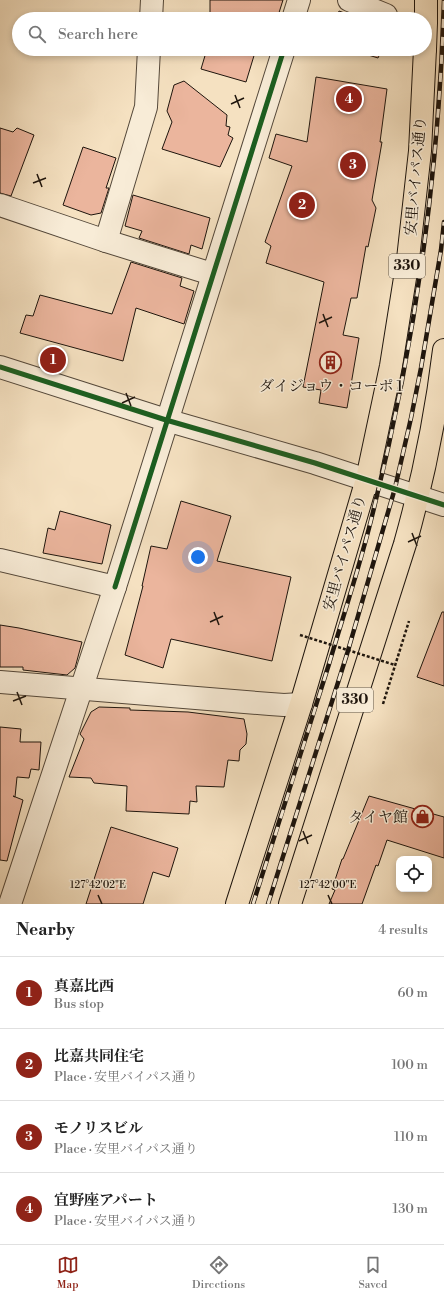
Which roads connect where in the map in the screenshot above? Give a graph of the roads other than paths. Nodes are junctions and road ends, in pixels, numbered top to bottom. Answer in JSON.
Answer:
{"nodes":[{"id":1,"x":152,"y":0,"type":"edge"},
{"id":2,"x":299,"y":0,"type":"edge"},
{"id":3,"x":349,"y":0,"type":"edge"},
{"id":4,"x":426,"y":0,"type":"edge"},
{"id":5,"x":151,"y":12,"type":"edge"},
{"id":6,"x":295,"y":12,"type":"edge"},
{"id":7,"x":381,"y":12,"type":"edge"},
{"id":8,"x":426,"y":12,"type":"edge"},
{"id":9,"x":149,"y":56,"type":"edge"},
{"id":10,"x":282,"y":56,"type":"edge"},
{"id":11,"x":425,"y":56,"type":"edge"},
{"id":12,"x":0,"y":204,"type":"edge"},
{"id":13,"x":106,"y":241,"type":"junction"},
{"id":14,"x":212,"y":274,"type":"junction"},
{"id":15,"x":444,"y":350,"type":"edge"},
{"id":16,"x":0,"y":367,"type":"edge"},
{"id":17,"x":166,"y":420,"type":"junction"},
{"id":18,"x":367,"y":479,"type":"junction"},
{"id":19,"x":418,"y":496,"type":"junction"},
{"id":20,"x":444,"y":505,"type":"edge"},
{"id":21,"x":0,"y":560,"type":"edge"},
{"id":22,"x":115,"y":587,"type":"junction"},
{"id":23,"x":0,"y":682,"type":"edge"},
{"id":24,"x":81,"y":688,"type":"junction"},
{"id":25,"x":301,"y":704,"type":"junction"},
{"id":26,"x":10,"y":904,"type":"edge"},
{"id":27,"x":237,"y":904,"type":"edge"},
{"id":28,"x":290,"y":904,"type":"edge"}],
"edges":[{"from":1,"to":5,"type":"street"},
{"from":2,"to":6,"type":"street"},
{"from":3,"to":7,"type":"street"},
{"from":4,"to":8,"type":"highway","name":"安里バイパス通り","number":"330"},
{"from":9,"to":13,"type":"street"},
{"from":10,"to":14,"type":"street"},
{"from":11,"to":18,"type":"highway","name":"安里バイパス通り","number":"330"},
{"from":12,"to":13,"type":"street"},
{"from":13,"to":14,"type":"street"},
{"from":14,"to":17,"type":"street"},
{"from":15,"to":19,"type":"highway","number":"330"},
{"from":16,"to":17,"type":"street"},
{"from":17,"to":18,"type":"street"},
{"from":17,"to":22,"type":"street"},
{"from":18,"to":19,"type":"street"},
{"from":18,"to":25,"type":"highway","name":"安里バイパス通り","number":"330"},
{"from":19,"to":20,"type":"street"},
{"from":19,"to":28,"type":"highway","number":"330"},
{"from":21,"to":22,"type":"street"},
{"from":22,"to":24,"type":"street"},
{"from":23,"to":24,"type":"street"},
{"from":24,"to":25,"type":"street"},
{"from":24,"to":26,"type":"street"},
{"from":25,"to":27,"type":"highway","name":"安里バイパス通り","number":"330"}]}
